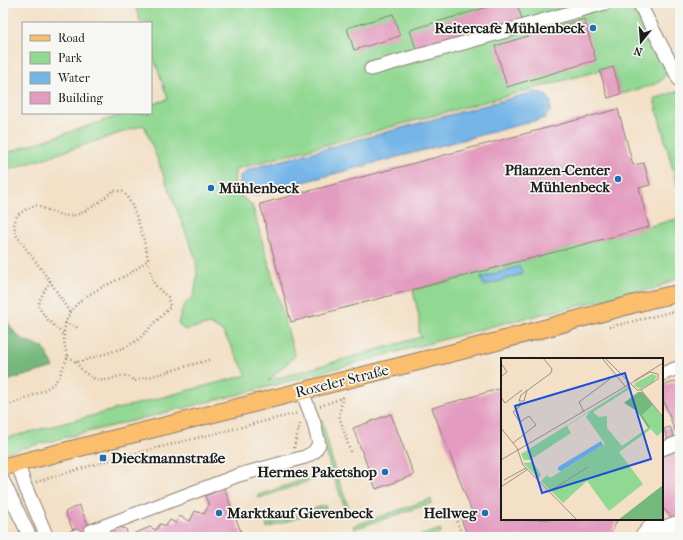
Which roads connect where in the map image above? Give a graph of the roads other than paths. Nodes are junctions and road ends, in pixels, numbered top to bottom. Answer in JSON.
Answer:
{"nodes":[{"id":1,"x":605,"y":3,"type":"edge"},
{"id":2,"x":639,"y":3,"type":"edge"},
{"id":3,"x":371,"y":69,"type":"dead end"},
{"id":4,"x":680,"y":82,"type":"edge"},
{"id":5,"x":680,"y":293,"type":"edge"},
{"id":6,"x":680,"y":367,"type":"edge"},
{"id":7,"x":663,"y":374,"type":"edge"},
{"id":8,"x":302,"y":391,"type":"junction"},
{"id":9,"x":680,"y":442,"type":"edge"},
{"id":10,"x":663,"y":449,"type":"edge"},
{"id":11,"x":11,"y":466,"type":"edge"},
{"id":12,"x":3,"y":481,"type":"edge"},
{"id":13,"x":656,"y":520,"type":"edge"},
{"id":14,"x":680,"y":522,"type":"edge"},
{"id":15,"x":91,"y":531,"type":"dead end"},
{"id":16,"x":30,"y":537,"type":"edge"},
{"id":17,"x":47,"y":537,"type":"edge"},
{"id":18,"x":641,"y":537,"type":"edge"},
{"id":19,"x":655,"y":537,"type":"edge"}],
"edges":[{"from":1,"to":3,"type":"street"},
{"from":2,"to":4,"type":"street"},
{"from":5,"to":8,"type":"main road","name":"Roxeler Straße"},
{"from":6,"to":7,"type":"street"},
{"from":8,"to":11,"type":"main road","name":"Roxeler Straße"},
{"from":8,"to":15,"type":"street"},
{"from":9,"to":10,"type":"street"},
{"from":11,"to":17,"type":"street"},
{"from":12,"to":16,"type":"street"},
{"from":13,"to":18,"type":"street"},
{"from":14,"to":19,"type":"street"}]}
